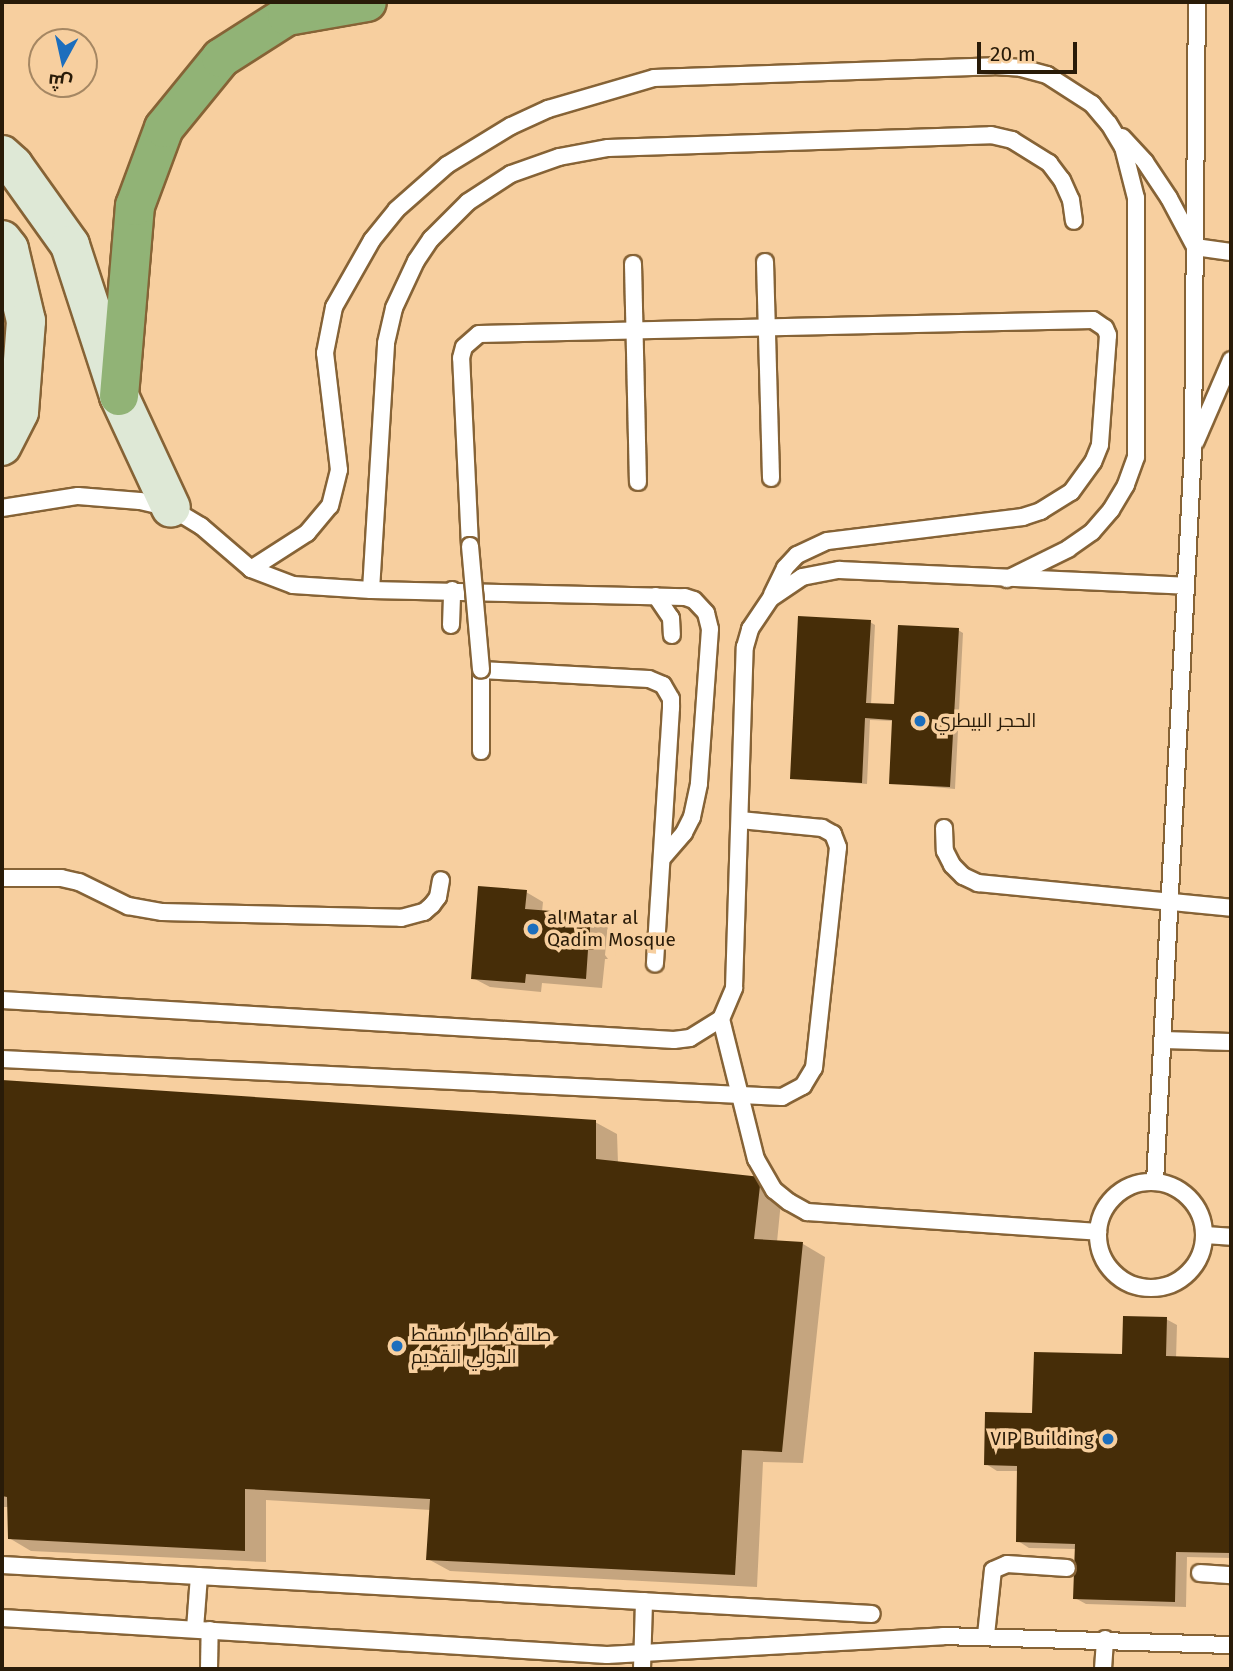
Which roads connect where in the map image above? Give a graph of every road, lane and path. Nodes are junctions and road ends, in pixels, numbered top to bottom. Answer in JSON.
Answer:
{"nodes":[{"id":1,"x":368,"y":2,"type":"edge"},
{"id":2,"x":1197,"y":2,"type":"edge"},
{"id":3,"x":1110,"y":124,"type":"junction"},
{"id":4,"x":2,"y":155,"type":"edge"},
{"id":5,"x":1074,"y":221,"type":"dead end"},
{"id":6,"x":2,"y":240,"type":"edge"},
{"id":7,"x":1195,"y":247,"type":"junction"},
{"id":8,"x":1231,"y":252,"type":"edge"},
{"id":9,"x":765,"y":262,"type":"dead end"},
{"id":10,"x":633,"y":264,"type":"dead end"},
{"id":11,"x":767,"y":327,"type":"junction"},
{"id":12,"x":634,"y":330,"type":"junction"},
{"id":13,"x":1231,"y":360,"type":"edge"},
{"id":14,"x":119,"y":396,"type":"junction"},
{"id":15,"x":2,"y":446,"type":"edge"},
{"id":16,"x":1193,"y":449,"type":"junction"},
{"id":17,"x":771,"y":478,"type":"dead end"},
{"id":18,"x":638,"y":482,"type":"dead end"},
{"id":19,"x":2,"y":508,"type":"edge"},
{"id":20,"x":171,"y":508,"type":"junction"},
{"id":21,"x":251,"y":569,"type":"junction"},
{"id":22,"x":1007,"y":579,"type":"junction"},
{"id":23,"x":1186,"y":586,"type":"junction"},
{"id":24,"x":371,"y":590,"type":"junction"},
{"id":25,"x":452,"y":590,"type":"junction"},
{"id":26,"x":656,"y":596,"type":"junction"},
{"id":27,"x":771,"y":598,"type":"junction"},
{"id":28,"x":451,"y":625,"type":"dead end"},
{"id":29,"x":672,"y":635,"type":"dead end"},
{"id":30,"x":481,"y":670,"type":"junction"},
{"id":31,"x":481,"y":751,"type":"dead end"},
{"id":32,"x":740,"y":820,"type":"junction"},
{"id":33,"x":944,"y":828,"type":"dead end"},
{"id":34,"x":662,"y":858,"type":"junction"},
{"id":35,"x":2,"y":878,"type":"edge"},
{"id":36,"x":441,"y":880,"type":"dead end"},
{"id":37,"x":1169,"y":901,"type":"junction"},
{"id":38,"x":1231,"y":908,"type":"edge"},
{"id":39,"x":655,"y":964,"type":"dead end"},
{"id":40,"x":2,"y":1000,"type":"edge"},
{"id":41,"x":721,"y":1019,"type":"junction"},
{"id":42,"x":1163,"y":1040,"type":"junction"},
{"id":43,"x":1231,"y":1042,"type":"edge"},
{"id":44,"x":2,"y":1059,"type":"edge"},
{"id":45,"x":740,"y":1097,"type":"junction"},
{"id":46,"x":1155,"y":1182,"type":"junction"},
{"id":47,"x":1098,"y":1232,"type":"junction"},
{"id":48,"x":1205,"y":1235,"type":"junction"},
{"id":49,"x":1231,"y":1237,"type":"edge"},
{"id":50,"x":2,"y":1565,"type":"edge"},
{"id":51,"x":1067,"y":1568,"type":"dead end"},
{"id":52,"x":1200,"y":1573,"type":"dead end"},
{"id":53,"x":1231,"y":1575,"type":"edge"},
{"id":54,"x":199,"y":1576,"type":"junction"},
{"id":55,"x":644,"y":1601,"type":"junction"},
{"id":56,"x":872,"y":1614,"type":"dead end"},
{"id":57,"x":2,"y":1618,"type":"edge"},
{"id":58,"x":203,"y":1629,"type":"junction"},
{"id":59,"x":986,"y":1635,"type":"junction"},
{"id":60,"x":1105,"y":1639,"type":"junction"},
{"id":61,"x":1231,"y":1644,"type":"edge"},
{"id":62,"x":642,"y":1662,"type":"edge"},
{"id":63,"x":209,"y":1669,"type":"edge"},
{"id":64,"x":1103,"y":1669,"type":"edge"}],
"edges":[{"from":1,"to":14,"type":"highway"},
{"from":2,"to":7,"type":"lane"},
{"from":3,"to":7,"type":"lane"},
{"from":3,"to":21,"type":"lane"},
{"from":3,"to":22,"type":"lane"},
{"from":4,"to":14,"type":"street"},
{"from":5,"to":24,"type":"lane"},
{"from":6,"to":15,"type":"street"},
{"from":7,"to":8,"type":"lane"},
{"from":7,"to":16,"type":"lane"},
{"from":9,"to":11,"type":"lane"},
{"from":10,"to":12,"type":"lane"},
{"from":11,"to":12,"type":"lane"},
{"from":11,"to":17,"type":"lane"},
{"from":11,"to":27,"type":"lane"},
{"from":12,"to":18,"type":"lane"},
{"from":12,"to":30,"type":"lane","bridge":true},
{"from":13,"to":16,"type":"lane"},
{"from":14,"to":20,"type":"street"},
{"from":16,"to":23,"type":"lane"},
{"from":19,"to":20,"type":"lane"},
{"from":20,"to":21,"type":"lane"},
{"from":21,"to":24,"type":"lane"},
{"from":22,"to":23,"type":"lane"},
{"from":22,"to":27,"type":"lane"},
{"from":23,"to":37,"type":"lane"},
{"from":24,"to":25,"type":"lane"},
{"from":25,"to":26,"type":"lane"},
{"from":25,"to":28,"type":"lane"},
{"from":26,"to":29,"type":"lane"},
{"from":26,"to":34,"type":"lane"},
{"from":27,"to":32,"type":"lane"},
{"from":30,"to":31,"type":"lane"},
{"from":30,"to":34,"type":"lane"},
{"from":32,"to":41,"type":"lane"},
{"from":32,"to":45,"type":"lane"},
{"from":33,"to":37,"type":"lane"},
{"from":34,"to":39,"type":"lane"},
{"from":35,"to":36,"type":"lane"},
{"from":37,"to":38,"type":"lane"},
{"from":37,"to":42,"type":"lane"},
{"from":40,"to":41,"type":"lane"},
{"from":41,"to":45,"type":"lane"},
{"from":42,"to":43,"type":"lane"},
{"from":42,"to":46,"type":"lane"},
{"from":44,"to":45,"type":"lane"},
{"from":45,"to":47,"type":"lane"},
{"from":46,"to":47,"type":"lane"},
{"from":46,"to":48,"type":"lane"},
{"from":47,"to":48,"type":"lane"},
{"from":48,"to":49,"type":"lane"},
{"from":50,"to":54,"type":"lane"},
{"from":51,"to":59,"type":"lane"},
{"from":52,"to":53,"type":"lane"},
{"from":54,"to":55,"type":"lane"},
{"from":54,"to":58,"type":"lane"},
{"from":55,"to":56,"type":"lane"},
{"from":55,"to":62,"type":"lane"},
{"from":57,"to":58,"type":"lane"},
{"from":58,"to":62,"type":"lane"},
{"from":58,"to":63,"type":"lane"},
{"from":59,"to":60,"type":"lane"},
{"from":59,"to":62,"type":"lane"},
{"from":60,"to":61,"type":"lane"},
{"from":60,"to":64,"type":"lane"}]}
